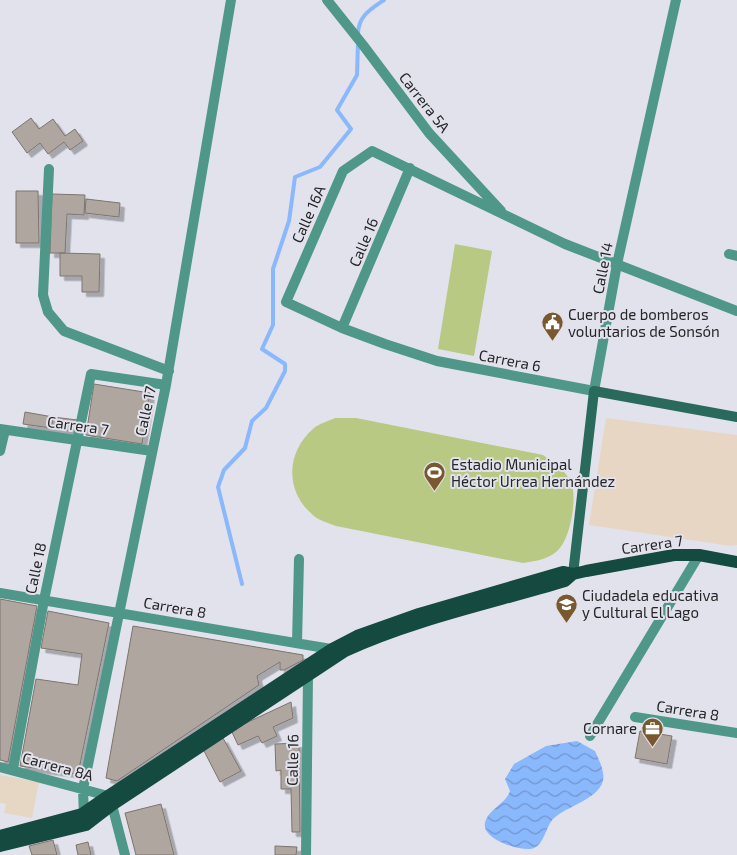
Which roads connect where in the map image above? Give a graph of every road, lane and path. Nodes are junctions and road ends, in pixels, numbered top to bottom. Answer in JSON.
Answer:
{"nodes":[{"id":1,"x":231,"y":0,"type":"edge"},
{"id":2,"x":327,"y":0,"type":"edge"},
{"id":3,"x":676,"y":0,"type":"edge"},
{"id":4,"x":372,"y":151,"type":"joint"},
{"id":5,"x":410,"y":168,"type":"junction"},
{"id":6,"x":49,"y":169,"type":"dead end"},
{"id":7,"x":507,"y":217,"type":"junction"},
{"id":8,"x":617,"y":264,"type":"junction"},
{"id":9,"x":286,"y":302,"type":"joint"},
{"id":10,"x":737,"y":311,"type":"edge"},
{"id":11,"x":342,"y":328,"type":"junction"},
{"id":12,"x":169,"y":371,"type":"junction"},
{"id":13,"x":166,"y":385,"type":"junction"},
{"id":14,"x":594,"y":391,"type":"junction"},
{"id":15,"x":737,"y":417,"type":"edge"},
{"id":16,"x":2,"y":429,"type":"edge"},
{"id":17,"x":77,"y":441,"type":"junction"},
{"id":18,"x":0,"y":451,"type":"edge"},
{"id":19,"x":152,"y":451,"type":"junction"},
{"id":20,"x":700,"y":555,"type":"junction"},
{"id":21,"x":299,"y":559,"type":"dead end"},
{"id":22,"x":737,"y":562,"type":"edge"},
{"id":23,"x":573,"y":574,"type":"junction"},
{"id":24,"x":0,"y":593,"type":"edge"},
{"id":25,"x":44,"y":600,"type":"junction"},
{"id":26,"x":118,"y":613,"type":"junction"},
{"id":27,"x":297,"y":643,"type":"junction"},
{"id":28,"x":332,"y":649,"type":"junction"},
{"id":29,"x":345,"y":651,"type":"junction"},
{"id":30,"x":307,"y":671,"type":"junction"},
{"id":31,"x":635,"y":717,"type":"dead end"},
{"id":32,"x":737,"y":734,"type":"edge"},
{"id":33,"x":590,"y":736,"type":"dead end"},
{"id":34,"x":0,"y":767,"type":"edge"},
{"id":35,"x":13,"y":769,"type":"junction"},
{"id":36,"x":83,"y":789,"type":"junction"},
{"id":37,"x":110,"y":801,"type":"junction"},
{"id":38,"x":84,"y":820,"type":"junction"},
{"id":39,"x":0,"y":836,"type":"edge"},
{"id":40,"x":0,"y":846,"type":"edge"},
{"id":41,"x":125,"y":855,"type":"edge"},
{"id":42,"x":306,"y":855,"type":"edge"}],
"edges":[{"from":1,"to":12,"type":"street","name":"Calle 17"},
{"from":2,"to":7,"type":"street","name":"Carrera 5A"},
{"from":3,"to":8,"type":"street","name":"Calle 14"},
{"from":4,"to":5,"type":"street","name":"Carrera 5A"},
{"from":4,"to":9,"type":"street","name":"Calle 16A"},
{"from":5,"to":7,"type":"street","name":"Carrera 5A"},
{"from":5,"to":11,"type":"street","name":"Calle 16"},
{"from":6,"to":12,"type":"street"},
{"from":7,"to":8,"type":"street","name":"Carrera 5A"},
{"from":8,"to":10,"type":"street","name":"Carrera 5A"},
{"from":8,"to":14,"type":"street","name":"Calle 14"},
{"from":9,"to":11,"type":"street","name":"Carrera 6"},
{"from":11,"to":14,"type":"street","name":"Carrera 6"},
{"from":12,"to":13,"type":"street","name":"Calle 17"},
{"from":13,"to":17,"type":"street","name":"Calle 18"},
{"from":13,"to":19,"type":"street","name":"Calle 17"},
{"from":14,"to":15,"type":"main road","name":"Carrera 6"},
{"from":14,"to":23,"type":"main road","name":"Calle 14"},
{"from":16,"to":17,"type":"street","name":"Carrera 7"},
{"from":16,"to":18,"type":"street"},
{"from":17,"to":19,"type":"street","name":"Carrera 7"},
{"from":17,"to":25,"type":"street","name":"Calle 18"},
{"from":19,"to":26,"type":"street","name":"Calle 17"},
{"from":20,"to":22,"type":"main road","name":"Carrera 7"},
{"from":20,"to":23,"type":"main road","name":"Carrera 7"},
{"from":20,"to":33,"type":"street"},
{"from":21,"to":27,"type":"street"},
{"from":23,"to":28,"type":"main road"},
{"from":23,"to":29,"type":"main road"},
{"from":24,"to":25,"type":"street","name":"Carrera 8"},
{"from":25,"to":26,"type":"street","name":"Carrera 8"},
{"from":25,"to":35,"type":"street","name":"Calle 18"},
{"from":26,"to":27,"type":"street","name":"Carrera 8"},
{"from":26,"to":36,"type":"street","name":"Calle 17"},
{"from":27,"to":28,"type":"street","name":"Carrera 8"},
{"from":28,"to":29,"type":"street","name":"Carrera 8"},
{"from":28,"to":30,"type":"main road"},
{"from":29,"to":30,"type":"main road"},
{"from":30,"to":37,"type":"main road"},
{"from":30,"to":42,"type":"street","name":"Calle 16"},
{"from":31,"to":32,"type":"street","name":"Carrera 8"},
{"from":34,"to":35,"type":"street","name":"Carrera 8A"},
{"from":35,"to":36,"type":"street","name":"Carrera 8A"},
{"from":36,"to":37,"type":"street","name":"Carrera 8A"},
{"from":36,"to":38,"type":"street","name":"Calle 17"},
{"from":37,"to":38,"type":"main road"},
{"from":37,"to":41,"type":"street"},
{"from":38,"to":39,"type":"main road"},
{"from":38,"to":40,"type":"main road"}]}
